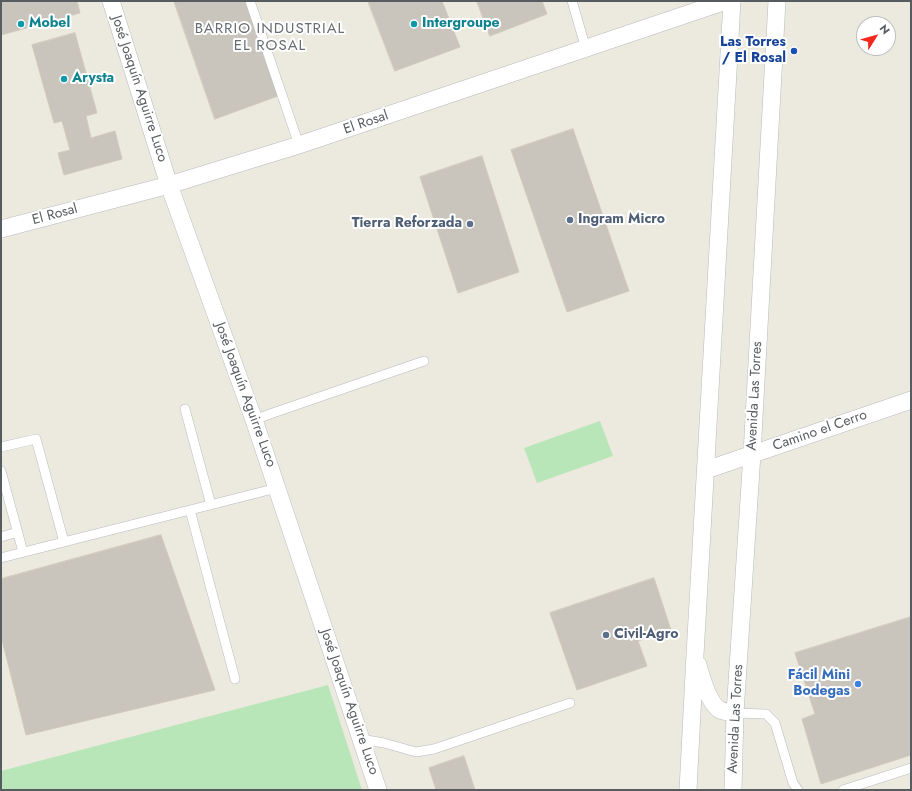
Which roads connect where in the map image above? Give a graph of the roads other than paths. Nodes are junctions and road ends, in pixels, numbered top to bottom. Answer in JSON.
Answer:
{"nodes":[{"id":1,"x":110,"y":1,"type":"edge"},
{"id":2,"x":250,"y":1,"type":"edge"},
{"id":3,"x":572,"y":1,"type":"edge"},
{"id":4,"x":726,"y":1,"type":"edge"},
{"id":5,"x":732,"y":1,"type":"edge"},
{"id":6,"x":776,"y":1,"type":"edge"},
{"id":7,"x":586,"y":49,"type":"junction"},
{"id":8,"x":299,"y":145,"type":"junction"},
{"id":9,"x":169,"y":185,"type":"junction"},
{"id":10,"x":1,"y":229,"type":"edge"},
{"id":11,"x":424,"y":361,"type":"dead end"},
{"id":12,"x":911,"y":400,"type":"edge"},
{"id":13,"x":185,"y":409,"type":"dead end"},
{"id":14,"x":254,"y":420,"type":"junction"},
{"id":15,"x":1,"y":447,"type":"edge"},
{"id":16,"x":752,"y":454,"type":"junction"},
{"id":17,"x":706,"y":470,"type":"junction"},
{"id":18,"x":1,"y":471,"type":"edge"},
{"id":19,"x":277,"y":488,"type":"junction"},
{"id":20,"x":211,"y":505,"type":"junction"},
{"id":21,"x":190,"y":510,"type":"junction"},
{"id":22,"x":18,"y":532,"type":"junction"},
{"id":23,"x":1,"y":537,"type":"edge"},
{"id":24,"x":64,"y":542,"type":"junction"},
{"id":25,"x":23,"y":552,"type":"junction"},
{"id":26,"x":1,"y":558,"type":"edge"},
{"id":27,"x":694,"y":655,"type":"junction"},
{"id":28,"x":234,"y":679,"type":"dead end"},
{"id":29,"x":570,"y":703,"type":"dead end"},
{"id":30,"x":735,"y":713,"type":"junction"},
{"id":31,"x":361,"y":739,"type":"junction"},
{"id":32,"x":911,"y":768,"type":"edge"},
{"id":33,"x":378,"y":790,"type":"edge"},
{"id":34,"x":688,"y":790,"type":"edge"},
{"id":35,"x":733,"y":790,"type":"edge"},
{"id":36,"x":798,"y":790,"type":"edge"},
{"id":37,"x":843,"y":790,"type":"edge"}],
"edges":[{"from":1,"to":9,"type":"street","name":"José Joaquín Aguirre Luco"},
{"from":2,"to":8,"type":"lane"},
{"from":3,"to":7,"type":"lane"},
{"from":4,"to":7,"type":"street","name":"El Rosal"},
{"from":5,"to":17,"type":"street"},
{"from":6,"to":16,"type":"street","name":"Avenida Las Torres"},
{"from":7,"to":8,"type":"street","name":"El Rosal"},
{"from":8,"to":9,"type":"street","name":"El Rosal"},
{"from":9,"to":10,"type":"street","name":"El Rosal"},
{"from":9,"to":14,"type":"street","name":"José Joaquín Aguirre Luco"},
{"from":11,"to":14,"type":"lane"},
{"from":12,"to":16,"type":"street","name":"Camino el Cerro"},
{"from":13,"to":20,"type":"lane"},
{"from":14,"to":19,"type":"street","name":"José Joaquín Aguirre Luco"},
{"from":15,"to":24,"type":"lane"},
{"from":16,"to":17,"type":"street","name":"Camino el Cerro"},
{"from":16,"to":30,"type":"street","name":"Avenida Las Torres"},
{"from":17,"to":27,"type":"street"},
{"from":18,"to":22,"type":"lane"},
{"from":19,"to":20,"type":"lane"},
{"from":19,"to":31,"type":"street","name":"José Joaquín Aguirre Luco"},
{"from":20,"to":21,"type":"lane"},
{"from":21,"to":24,"type":"lane"},
{"from":21,"to":28,"type":"lane"},
{"from":22,"to":23,"type":"lane"},
{"from":22,"to":25,"type":"lane"},
{"from":24,"to":25,"type":"lane"},
{"from":25,"to":26,"type":"lane"},
{"from":27,"to":30,"type":"street"},
{"from":27,"to":34,"type":"street"},
{"from":29,"to":31,"type":"lane"},
{"from":30,"to":35,"type":"street","name":"Avenida Las Torres"},
{"from":30,"to":36,"type":"lane"},
{"from":31,"to":33,"type":"street","name":"José Joaquín Aguirre Luco"},
{"from":32,"to":37,"type":"lane"}]}
